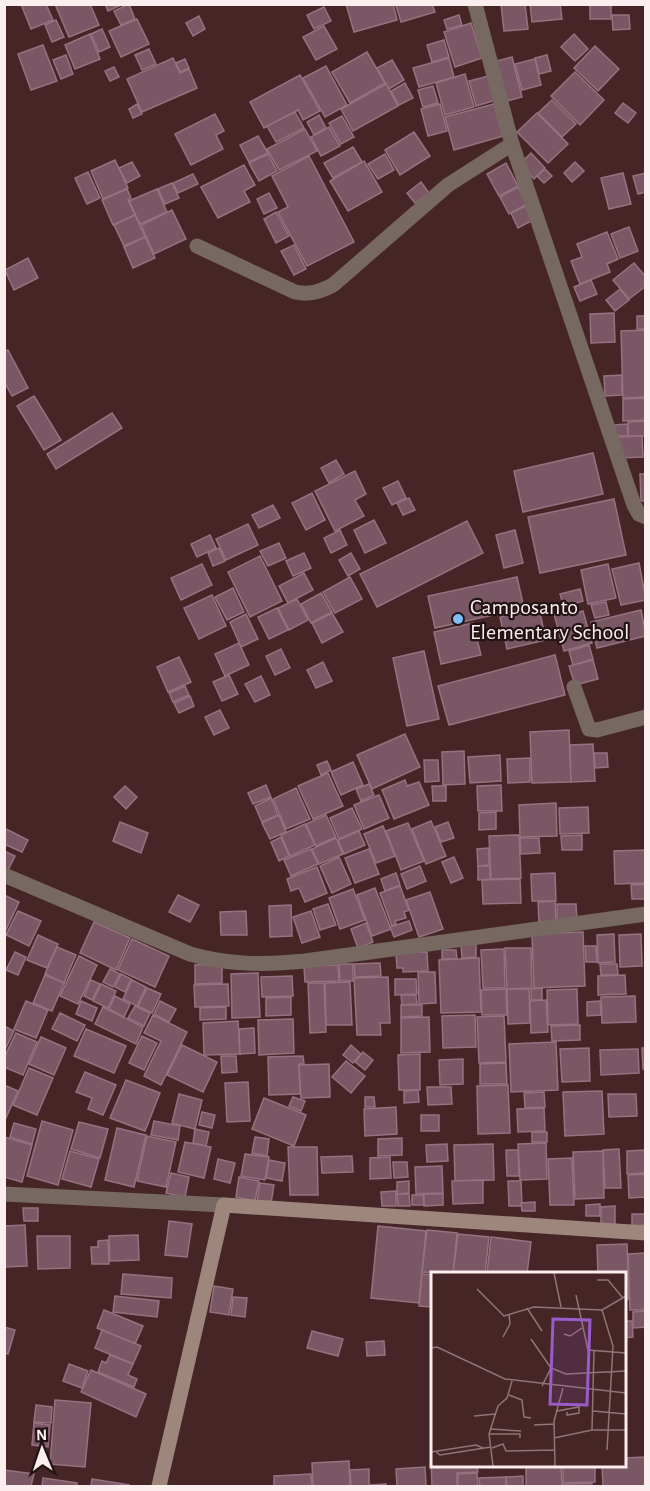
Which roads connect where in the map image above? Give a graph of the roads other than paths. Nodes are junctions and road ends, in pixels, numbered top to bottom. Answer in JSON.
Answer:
{"nodes":[{"id":1,"x":475,"y":4,"type":"edge"},
{"id":2,"x":512,"y":144,"type":"junction"},
{"id":3,"x":197,"y":246,"type":"dead end"},
{"id":4,"x":642,"y":516,"type":"edge"},
{"id":5,"x":574,"y":687,"type":"dead end"},
{"id":6,"x":645,"y":717,"type":"edge"},
{"id":7,"x":4,"y":875,"type":"edge"},
{"id":8,"x":645,"y":914,"type":"edge"},
{"id":9,"x":4,"y":1194,"type":"edge"},
{"id":10,"x":224,"y":1205,"type":"junction"},
{"id":11,"x":645,"y":1233,"type":"edge"},
{"id":12,"x":159,"y":1486,"type":"edge"}],
"edges":[{"from":1,"to":2,"type":"street"},
{"from":2,"to":3,"type":"street"},
{"from":2,"to":4,"type":"street"},
{"from":5,"to":6,"type":"street"},
{"from":7,"to":8,"type":"street"},
{"from":9,"to":10,"type":"street"},
{"from":10,"to":11,"type":"street"},
{"from":10,"to":12,"type":"street"}]}
